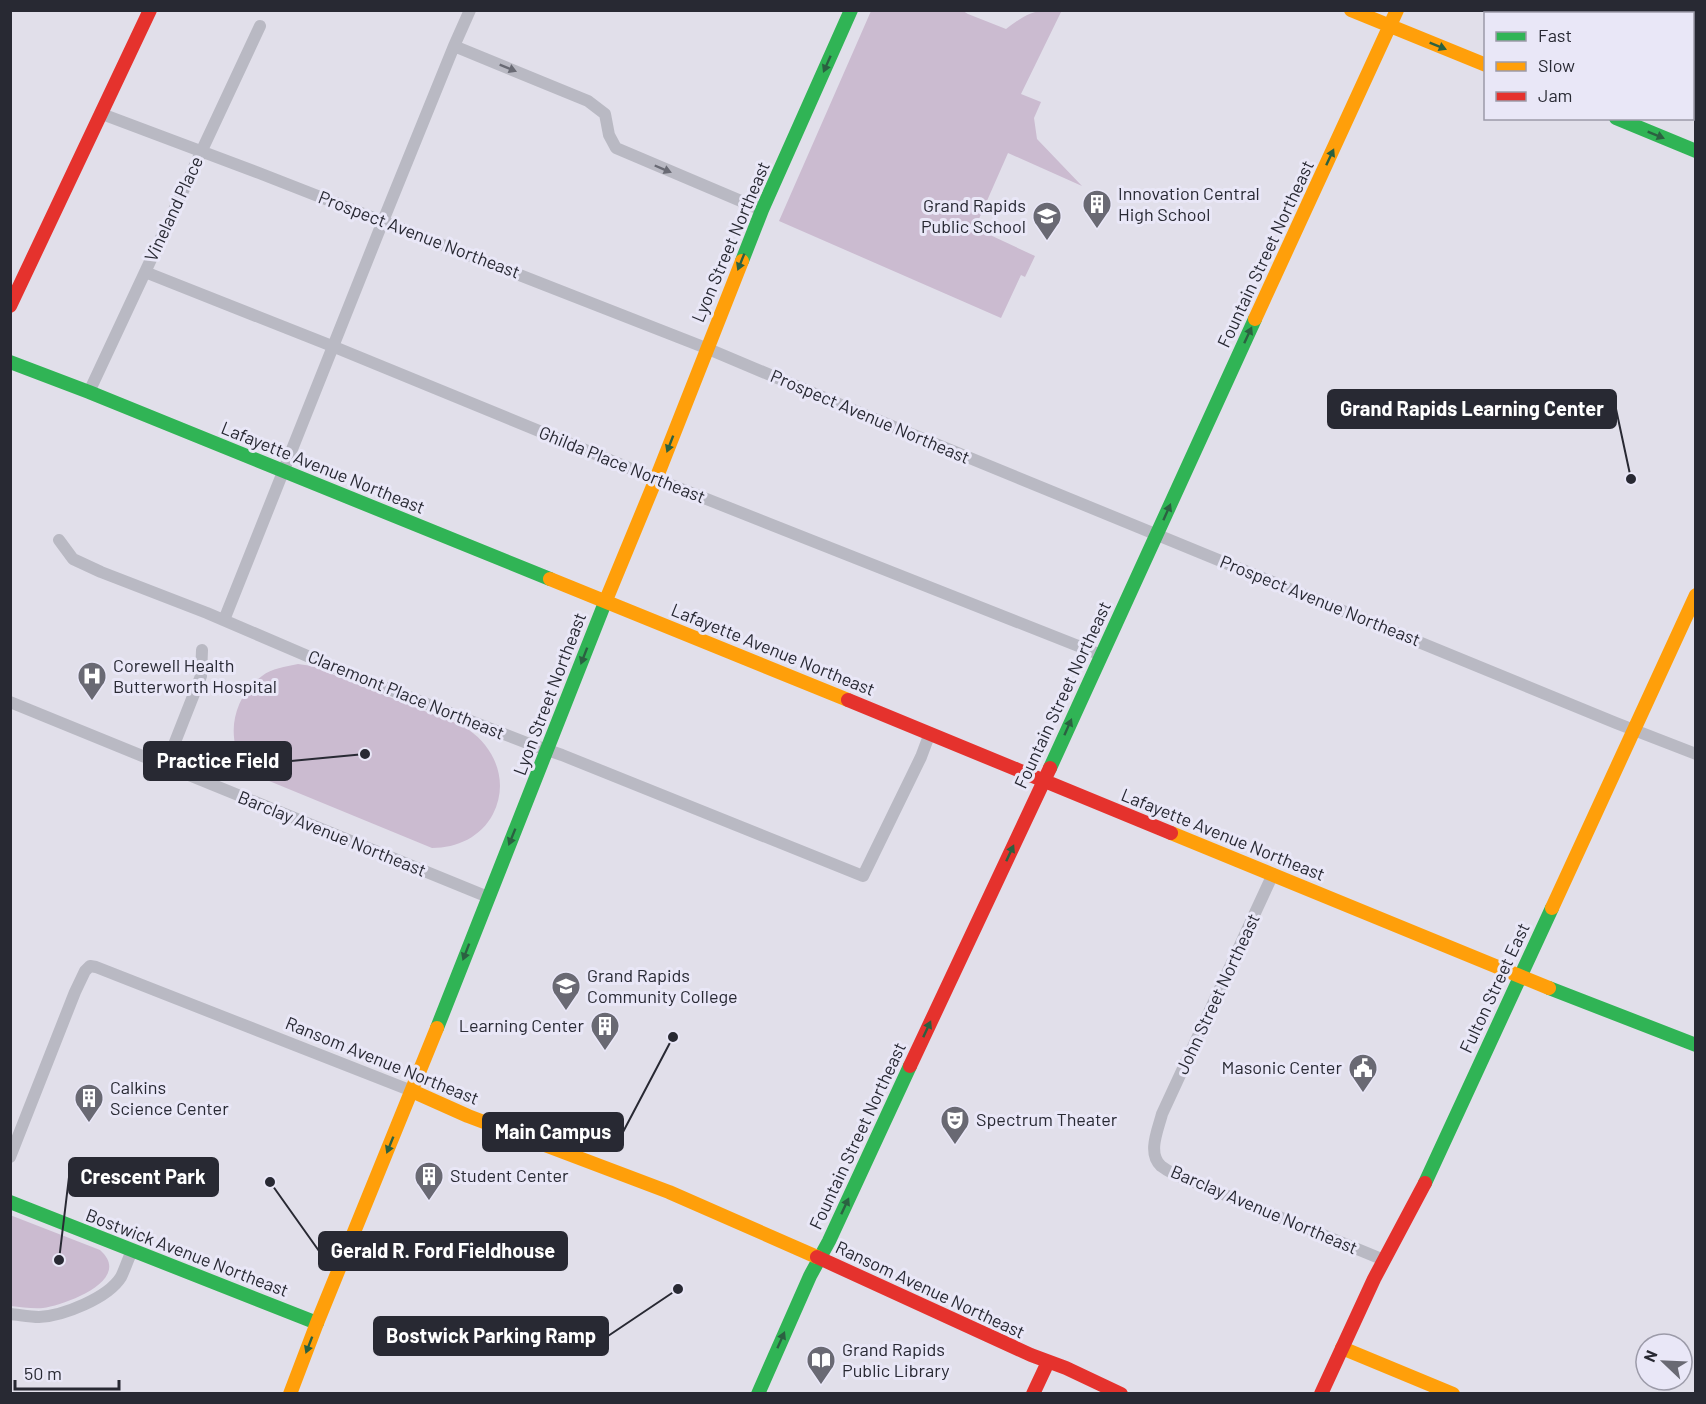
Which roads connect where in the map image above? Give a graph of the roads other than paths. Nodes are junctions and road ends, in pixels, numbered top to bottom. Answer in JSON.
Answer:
{"nodes":[{"id":1,"x":150,"y":10,"type":"edge"},
{"id":2,"x":470,"y":10,"type":"edge"},
{"id":3,"x":850,"y":10,"type":"edge"},
{"id":4,"x":1351,"y":10,"type":"edge"},
{"id":5,"x":1397,"y":10,"type":"edge"},
{"id":6,"x":260,"y":26,"type":"dead end"},
{"id":7,"x":1390,"y":27,"type":"junction"},
{"id":8,"x":454,"y":46,"type":"junction"},
{"id":9,"x":1484,"y":65,"type":"edge"},
{"id":10,"x":102,"y":114,"type":"junction"},
{"id":11,"x":1621,"y":120,"type":"edge"},
{"id":12,"x":201,"y":150,"type":"junction"},
{"id":13,"x":1695,"y":151,"type":"edge"},
{"id":14,"x":762,"y":210,"type":"junction"},
{"id":15,"x":383,"y":221,"type":"junction"},
{"id":16,"x":145,"y":272,"type":"junction"},
{"id":17,"x":10,"y":306,"type":"edge"},
{"id":18,"x":332,"y":346,"type":"junction"},
{"id":19,"x":706,"y":348,"type":"junction"},
{"id":20,"x":10,"y":362,"type":"edge"},
{"id":21,"x":89,"y":392,"type":"junction"},
{"id":22,"x":284,"y":472,"type":"junction"},
{"id":23,"x":656,"y":479,"type":"junction"},
{"id":24,"x":1157,"y":535,"type":"junction"},
{"id":25,"x":59,"y":540,"type":"dead end"},
{"id":26,"x":1695,"y":595,"type":"edge"},
{"id":27,"x":605,"y":602,"type":"junction"},
{"id":28,"x":224,"y":620,"type":"junction"},
{"id":29,"x":202,"y":650,"type":"dead end"},
{"id":30,"x":1101,"y":655,"type":"junction"},
{"id":31,"x":10,"y":702,"type":"edge"},
{"id":32,"x":1634,"y":730,"type":"junction"},
{"id":33,"x":930,"y":733,"type":"junction"},
{"id":34,"x":547,"y":750,"type":"junction"},
{"id":35,"x":1695,"y":754,"type":"edge"},
{"id":36,"x":166,"y":765,"type":"junction"},
{"id":37,"x":1044,"y":780,"type":"junction"},
{"id":38,"x":1273,"y":874,"type":"junction"},
{"id":39,"x":488,"y":897,"type":"junction"},
{"id":40,"x":1521,"y":976,"type":"junction"},
{"id":41,"x":1695,"y":1045,"type":"edge"},
{"id":42,"x":411,"y":1091,"type":"junction"},
{"id":43,"x":1162,"y":1114,"type":"joint"},
{"id":44,"x":10,"y":1157,"type":"edge"},
{"id":45,"x":10,"y":1202,"type":"edge"},
{"id":46,"x":132,"y":1251,"type":"junction"},
{"id":47,"x":819,"y":1259,"type":"junction"},
{"id":48,"x":1384,"y":1260,"type":"junction"},
{"id":49,"x":10,"y":1314,"type":"edge"},
{"id":50,"x":317,"y":1323,"type":"junction"},
{"id":51,"x":1342,"y":1348,"type":"junction"},
{"id":52,"x":1048,"y":1362,"type":"junction"},
{"id":53,"x":290,"y":1394,"type":"edge"},
{"id":54,"x":758,"y":1394,"type":"edge"},
{"id":55,"x":1034,"y":1394,"type":"edge"},
{"id":56,"x":1121,"y":1394,"type":"edge"},
{"id":57,"x":1321,"y":1394,"type":"edge"},
{"id":58,"x":1454,"y":1394,"type":"edge"}],
"edges":[{"from":1,"to":10,"type":"street"},
{"from":2,"to":8,"type":"street"},
{"from":3,"to":14,"type":"street","name":"Lyon Street Northeast","one_way":true},
{"from":4,"to":7,"type":"street"},
{"from":5,"to":7,"type":"street","name":"Fountain Street Northeast"},
{"from":6,"to":12,"type":"street","name":"Vineland Place"},
{"from":7,"to":9,"type":"street","one_way":true},
{"from":24,"to":7,"type":"street","name":"Fountain Street Northeast","one_way":true},
{"from":8,"to":14,"type":"street","one_way":true},
{"from":8,"to":15,"type":"street"},
{"from":10,"to":12,"type":"street","name":"Prospect Avenue Northeast"},
{"from":10,"to":17,"type":"street"},
{"from":11,"to":13,"type":"street","one_way":true},
{"from":12,"to":15,"type":"street","name":"Prospect Avenue Northeast"},
{"from":12,"to":16,"type":"street","name":"Vineland Place"},
{"from":14,"to":19,"type":"street","name":"Lyon Street Northeast","one_way":true},
{"from":15,"to":18,"type":"street"},
{"from":15,"to":19,"type":"street","name":"Prospect Avenue Northeast"},
{"from":16,"to":18,"type":"street","name":"Ghilda Place Northeast"},
{"from":16,"to":21,"type":"street","name":"Vineland Place"},
{"from":18,"to":22,"type":"street"},
{"from":18,"to":23,"type":"street","name":"Ghilda Place Northeast"},
{"from":19,"to":23,"type":"street","name":"Lyon Street Northeast","one_way":true},
{"from":19,"to":24,"type":"street","name":"Prospect Avenue Northeast"},
{"from":20,"to":21,"type":"street","name":"Lafayette Avenue Northeast"},
{"from":21,"to":22,"type":"street","name":"Lafayette Avenue Northeast"},
{"from":22,"to":27,"type":"street","name":"Lafayette Avenue Northeast"},
{"from":22,"to":28,"type":"street"},
{"from":23,"to":27,"type":"street","name":"Lyon Street Northeast"},
{"from":23,"to":30,"type":"street","name":"Ghilda Place Northeast"},
{"from":24,"to":30,"type":"street","name":"Fountain Street Northeast"},
{"from":24,"to":32,"type":"street","name":"Prospect Avenue Northeast"},
{"from":25,"to":28,"type":"street","name":"Claremont Place Northeast"},
{"from":26,"to":32,"type":"street","name":"Fulton Street East"},
{"from":27,"to":33,"type":"street","name":"Lafayette Avenue Northeast"},
{"from":27,"to":34,"type":"street","name":"Lyon Street Northeast","one_way":true},
{"from":28,"to":34,"type":"street","name":"Claremont Place Northeast"},
{"from":29,"to":36,"type":"street"},
{"from":37,"to":30,"type":"street","name":"Fountain Street Northeast","one_way":true},
{"from":31,"to":36,"type":"street","name":"Barclay Avenue Northeast"},
{"from":32,"to":35,"type":"street","name":"Prospect Avenue Northeast"},
{"from":32,"to":40,"type":"street","name":"Fulton Street East"},
{"from":33,"to":34,"type":"street","name":"Claremont Place Northeast"},
{"from":33,"to":37,"type":"street","name":"Lafayette Avenue Northeast"},
{"from":34,"to":39,"type":"street","name":"Lyon Street Northeast","one_way":true},
{"from":36,"to":39,"type":"street","name":"Barclay Avenue Northeast"},
{"from":37,"to":38,"type":"street","name":"Lafayette Avenue Northeast"},
{"from":47,"to":37,"type":"street","name":"Fountain Street Northeast","one_way":true},
{"from":38,"to":40,"type":"street","name":"Lafayette Avenue Northeast"},
{"from":38,"to":43,"type":"street","name":"John Street Northeast"},
{"from":39,"to":42,"type":"street","name":"Lyon Street Northeast","one_way":true},
{"from":40,"to":41,"type":"street","name":"Lafayette Avenue Northeast"},
{"from":40,"to":48,"type":"street","name":"Fulton Street East"},
{"from":42,"to":44,"type":"street","name":"Ransom Avenue Northeast"},
{"from":42,"to":47,"type":"street","name":"Ransom Avenue Northeast"},
{"from":42,"to":50,"type":"street","name":"Lyon Street Northeast","one_way":true},
{"from":43,"to":48,"type":"street","name":"Barclay Avenue Northeast"},
{"from":45,"to":46,"type":"street","name":"Bostwick Avenue Northeast"},
{"from":46,"to":49,"type":"street"},
{"from":46,"to":50,"type":"street","name":"Bostwick Avenue Northeast"},
{"from":47,"to":52,"type":"street","name":"Ransom Avenue Northeast"},
{"from":54,"to":47,"type":"street","name":"Fountain Street Northeast","one_way":true},
{"from":48,"to":51,"type":"street","name":"Fulton Street East"},
{"from":50,"to":53,"type":"street","name":"Lyon Street Northeast","one_way":true},
{"from":51,"to":57,"type":"street","name":"Fulton Street East"},
{"from":51,"to":58,"type":"street"},
{"from":52,"to":55,"type":"street"},
{"from":52,"to":56,"type":"street","name":"Ransom Avenue Northeast"}]}
